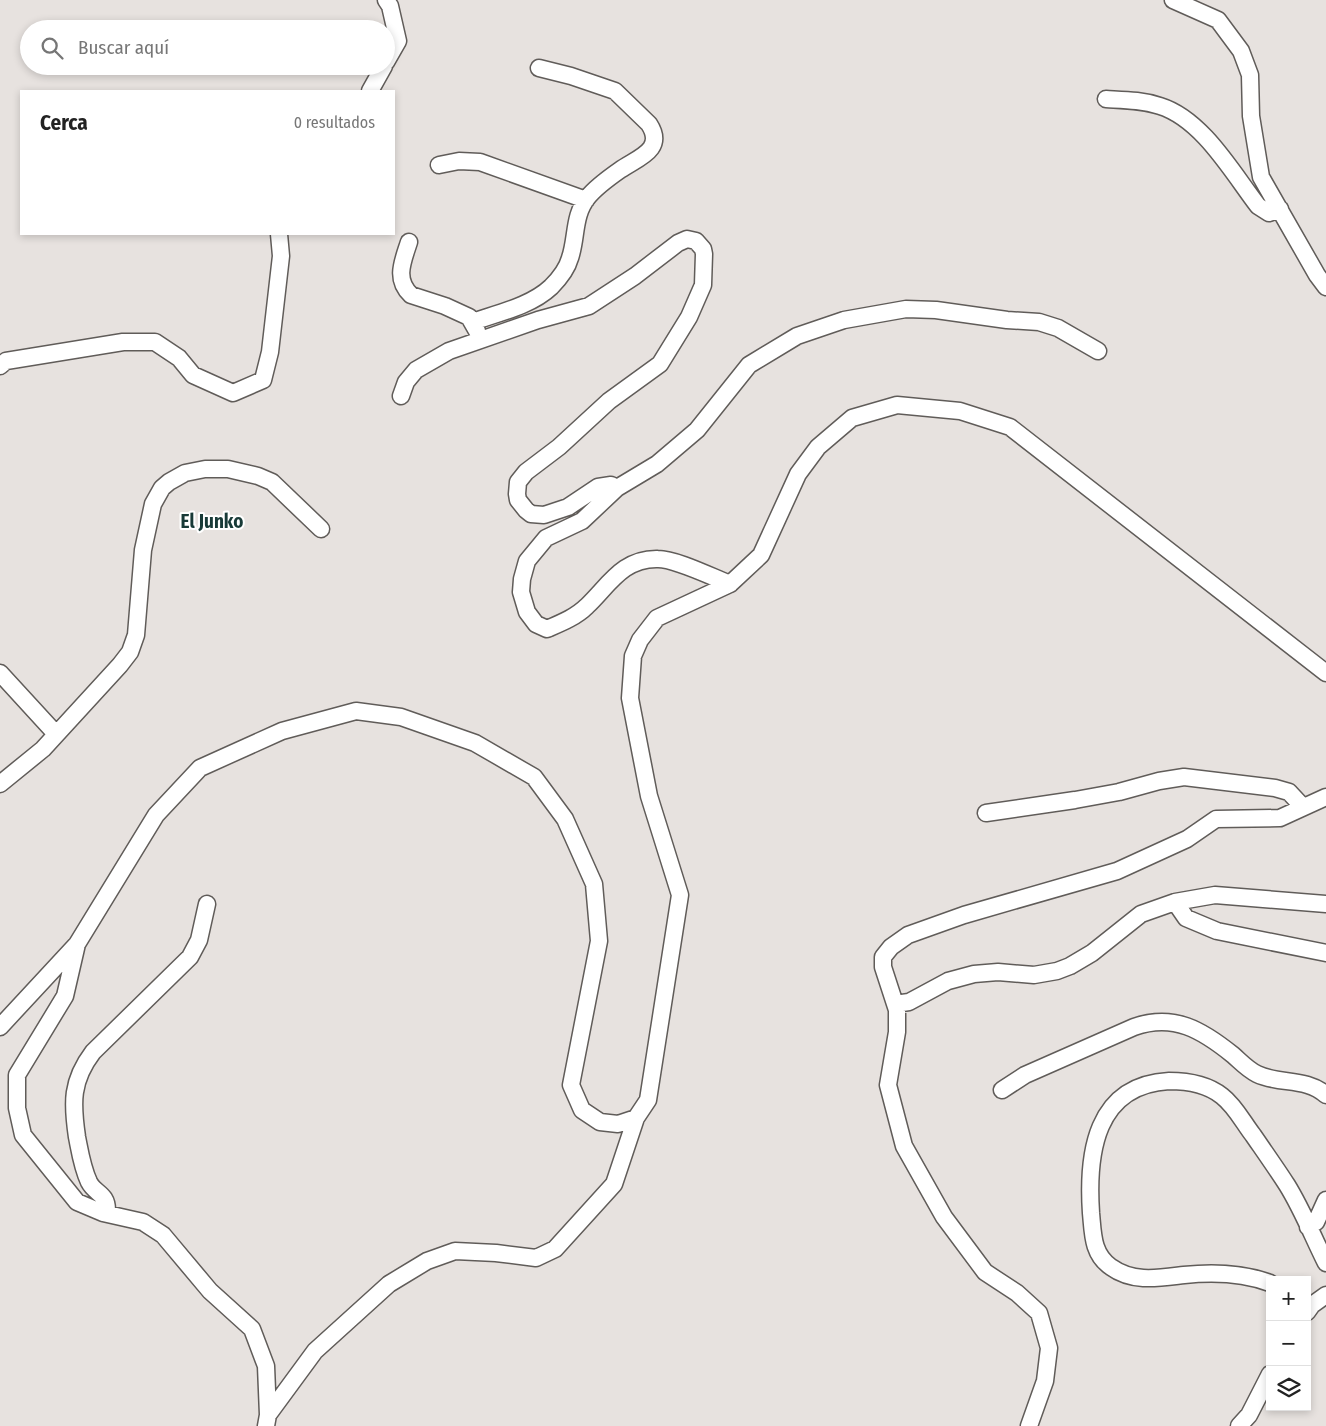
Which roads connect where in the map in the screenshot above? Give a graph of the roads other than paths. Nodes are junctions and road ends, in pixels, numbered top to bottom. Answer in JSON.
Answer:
{"nodes":[{"id":1,"x":386,"y":0,"type":"edge"},
{"id":2,"x":1173,"y":0,"type":"edge"},
{"id":3,"x":393,"y":20,"type":"edge"},
{"id":4,"x":395,"y":28,"type":"edge"},
{"id":5,"x":395,"y":46,"type":"edge"},
{"id":6,"x":539,"y":68,"type":"dead end"},
{"id":7,"x":379,"y":75,"type":"edge"},
{"id":8,"x":371,"y":90,"type":"edge"},
{"id":9,"x":1106,"y":99,"type":"dead end"},
{"id":10,"x":439,"y":165,"type":"dead end"},
{"id":11,"x":586,"y":200,"type":"junction"},
{"id":12,"x":1280,"y":209,"type":"junction"},
{"id":13,"x":279,"y":235,"type":"edge"},
{"id":14,"x":409,"y":242,"type":"dead end"},
{"id":15,"x":1326,"y":287,"type":"edge"},
{"id":16,"x":472,"y":322,"type":"junction"},
{"id":17,"x":482,"y":340,"type":"junction"},
{"id":18,"x":1098,"y":351,"type":"dead end"},
{"id":19,"x":0,"y":366,"type":"edge"},
{"id":20,"x":401,"y":396,"type":"dead end"},
{"id":21,"x":617,"y":488,"type":"junction"},
{"id":22,"x":321,"y":529,"type":"dead end"},
{"id":23,"x":730,"y":584,"type":"junction"},
{"id":24,"x":0,"y":673,"type":"edge"},
{"id":25,"x":1326,"y":673,"type":"edge"},
{"id":26,"x":56,"y":734,"type":"junction"},
{"id":27,"x":0,"y":784,"type":"edge"},
{"id":28,"x":1326,"y":797,"type":"edge"},
{"id":29,"x":1304,"y":808,"type":"junction"},
{"id":30,"x":986,"y":812,"type":"dead end"},
{"id":31,"x":1175,"y":902,"type":"junction"},
{"id":32,"x":207,"y":904,"type":"dead end"},
{"id":33,"x":1326,"y":904,"type":"edge"},
{"id":34,"x":77,"y":944,"type":"junction"},
{"id":35,"x":1326,"y":953,"type":"edge"},
{"id":36,"x":895,"y":1004,"type":"junction"},
{"id":37,"x":0,"y":1027,"type":"edge"},
{"id":38,"x":1002,"y":1090,"type":"dead end"},
{"id":39,"x":1326,"y":1095,"type":"edge"},
{"id":40,"x":636,"y":1118,"type":"junction"},
{"id":41,"x":1326,"y":1200,"type":"edge"},
{"id":42,"x":103,"y":1213,"type":"junction"},
{"id":43,"x":1308,"y":1227,"type":"junction"},
{"id":44,"x":1326,"y":1262,"type":"edge"},
{"id":45,"x":1266,"y":1281,"type":"edge"},
{"id":46,"x":1326,"y":1295,"type":"edge"},
{"id":47,"x":1311,"y":1305,"type":"edge"},
{"id":48,"x":1266,"y":1382,"type":"edge"},
{"id":49,"x":267,"y":1420,"type":"edge"},
{"id":50,"x":1029,"y":1426,"type":"edge"},
{"id":51,"x":1239,"y":1426,"type":"edge"}],
"edges":[{"from":1,"to":3,"type":"street"},
{"from":2,"to":12,"type":"street"},
{"from":4,"to":5,"type":"street"},
{"from":6,"to":11,"type":"street"},
{"from":7,"to":8,"type":"street"},
{"from":9,"to":12,"type":"street"},
{"from":10,"to":11,"type":"street"},
{"from":11,"to":16,"type":"street"},
{"from":12,"to":15,"type":"street"},
{"from":13,"to":19,"type":"street"},
{"from":14,"to":16,"type":"street"},
{"from":16,"to":17,"type":"street"},
{"from":17,"to":20,"type":"street"},
{"from":17,"to":21,"type":"street"},
{"from":18,"to":21,"type":"street"},
{"from":21,"to":23,"type":"street"},
{"from":22,"to":26,"type":"street"},
{"from":23,"to":25,"type":"street"},
{"from":23,"to":40,"type":"street"},
{"from":24,"to":26,"type":"street"},
{"from":26,"to":27,"type":"street"},
{"from":28,"to":29,"type":"street"},
{"from":29,"to":30,"type":"street"},
{"from":29,"to":36,"type":"street"},
{"from":31,"to":33,"type":"street"},
{"from":31,"to":35,"type":"street"},
{"from":31,"to":36,"type":"street"},
{"from":32,"to":42,"type":"street"},
{"from":34,"to":37,"type":"street"},
{"from":34,"to":40,"type":"street"},
{"from":34,"to":42,"type":"street"},
{"from":36,"to":50,"type":"street"},
{"from":38,"to":39,"type":"street"},
{"from":40,"to":49,"type":"street"},
{"from":41,"to":43,"type":"street"},
{"from":42,"to":49,"type":"street"},
{"from":43,"to":44,"type":"street"},
{"from":43,"to":45,"type":"street"},
{"from":46,"to":47,"type":"street"},
{"from":48,"to":51,"type":"street"}]}
